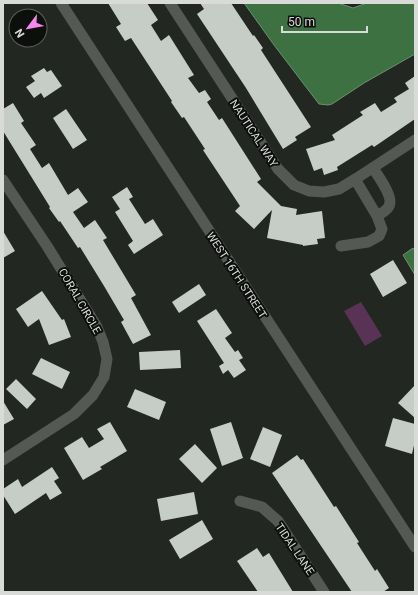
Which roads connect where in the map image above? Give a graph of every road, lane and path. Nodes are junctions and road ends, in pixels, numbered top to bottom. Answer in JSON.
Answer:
{"nodes":[{"id":1,"x":60,"y":3,"type":"edge"},
{"id":2,"x":170,"y":3,"type":"edge"},
{"id":3,"x":415,"y":140,"type":"edge"},
{"id":4,"x":373,"y":168,"type":"junction"},
{"id":5,"x":356,"y":179,"type":"junction"},
{"id":6,"x":3,"y":180,"type":"edge"},
{"id":7,"x":377,"y":216,"type":"junction"},
{"id":8,"x":341,"y":246,"type":"dead end"},
{"id":9,"x":3,"y":460,"type":"edge"},
{"id":10,"x":240,"y":501,"type":"dead end"},
{"id":11,"x":415,"y":548,"type":"edge"},
{"id":12,"x":324,"y":592,"type":"edge"}],
"edges":[{"from":1,"to":11,"type":"street","name":"WEST 16TH STREET"},
{"from":2,"to":5,"type":"street","name":"NAUTICAL WAY"},
{"from":3,"to":4,"type":"street","name":"NAUTICAL WAY"},
{"from":4,"to":5,"type":"street","name":"NAUTICAL WAY"},
{"from":4,"to":7,"type":"street"},
{"from":5,"to":7,"type":"street"},
{"from":6,"to":9,"type":"street","name":"CORAL CIRCLE"},
{"from":7,"to":8,"type":"street"},
{"from":10,"to":12,"type":"street","name":"TIDAL LANE"}]}
